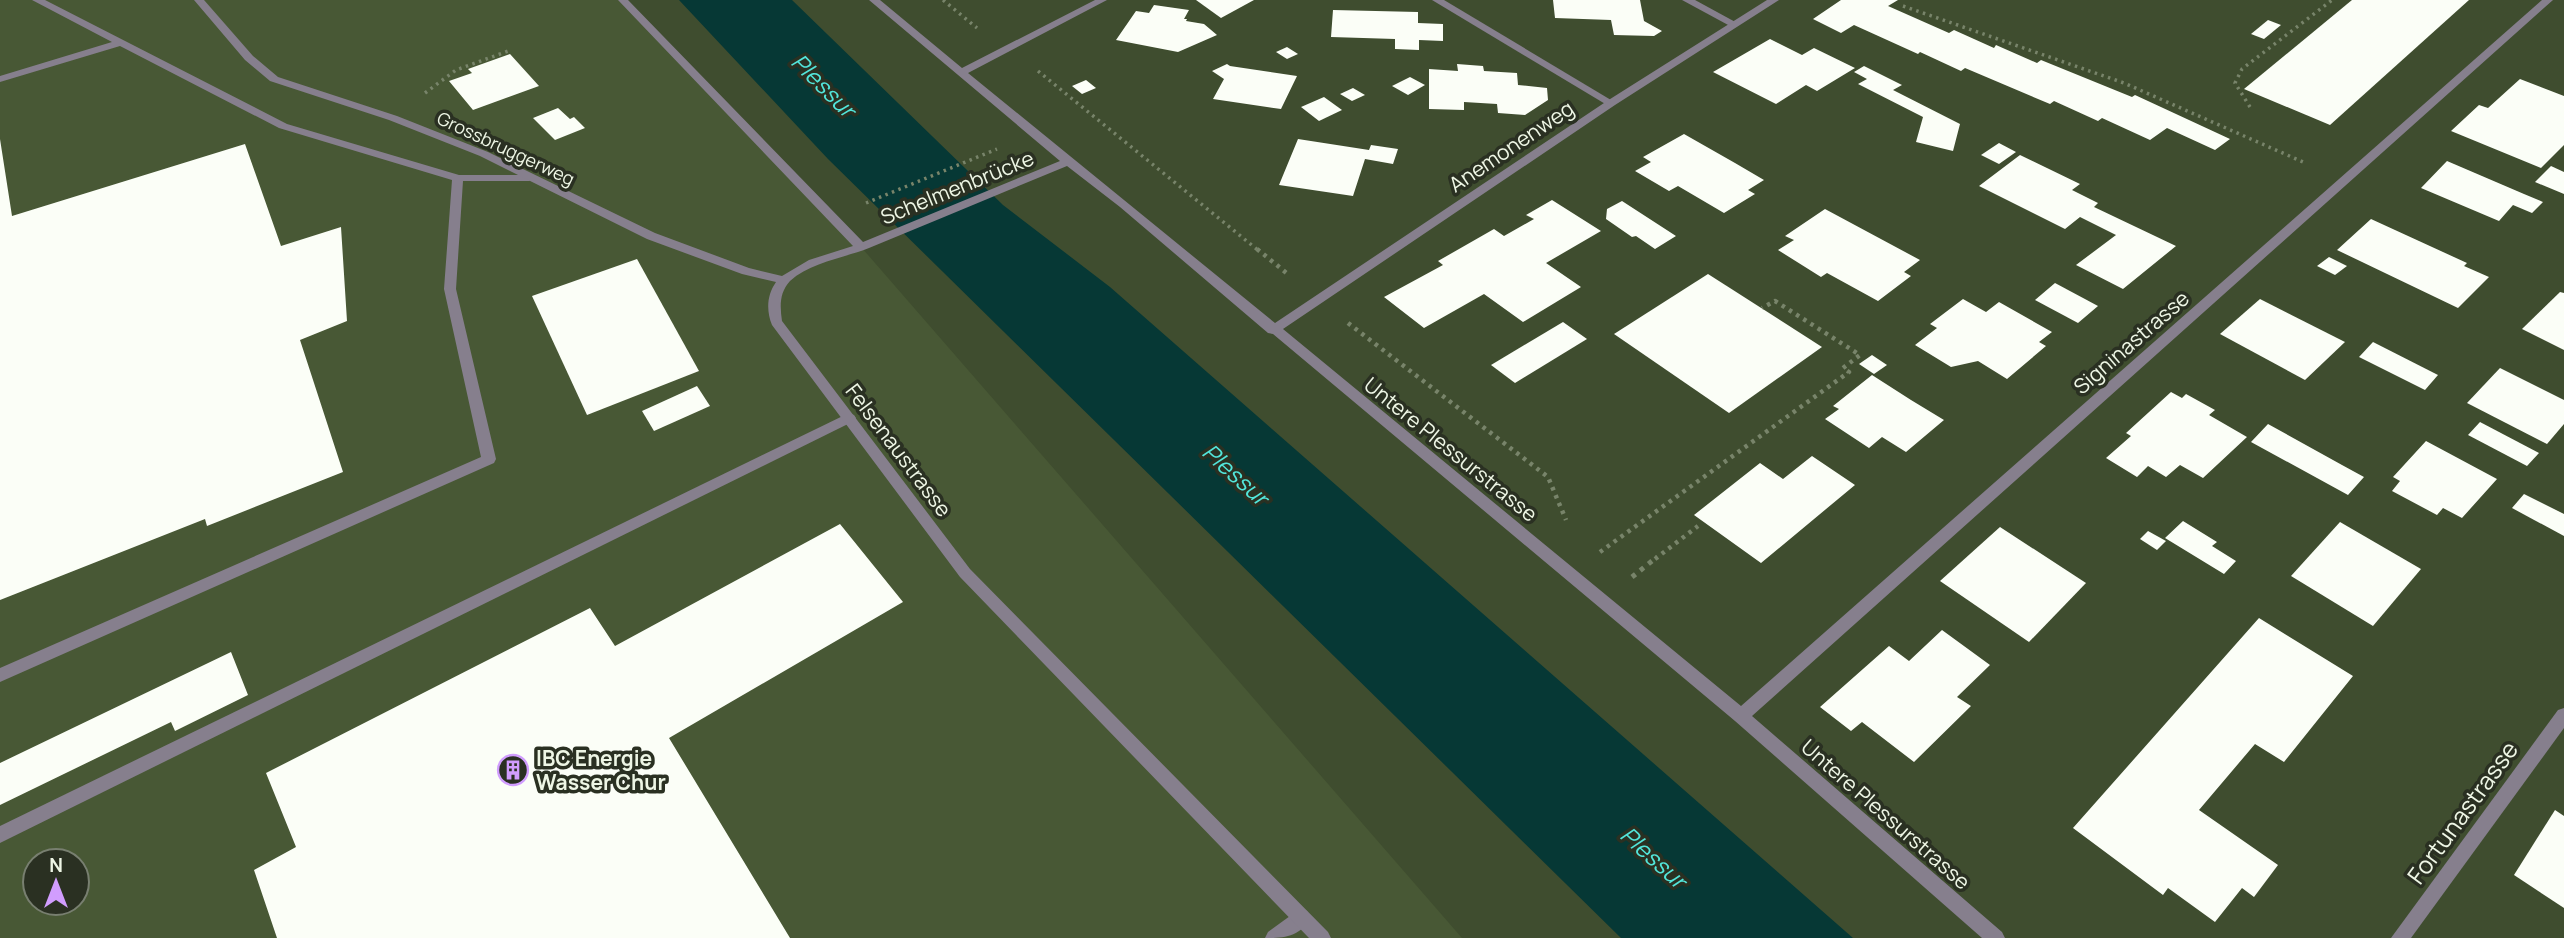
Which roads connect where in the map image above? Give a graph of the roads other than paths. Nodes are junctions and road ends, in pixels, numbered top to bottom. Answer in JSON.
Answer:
{"nodes":[{"id":1,"x":37,"y":0,"type":"edge"},
{"id":2,"x":199,"y":0,"type":"edge"},
{"id":3,"x":623,"y":0,"type":"edge"},
{"id":4,"x":874,"y":0,"type":"edge"},
{"id":5,"x":1102,"y":0,"type":"edge"},
{"id":6,"x":1437,"y":0,"type":"edge"},
{"id":7,"x":1687,"y":0,"type":"edge"},
{"id":8,"x":1774,"y":0,"type":"edge"},
{"id":9,"x":2548,"y":0,"type":"edge"},
{"id":10,"x":1734,"y":24,"type":"junction"},
{"id":11,"x":120,"y":43,"type":"junction"},
{"id":12,"x":962,"y":72,"type":"junction"},
{"id":13,"x":0,"y":79,"type":"edge"},
{"id":14,"x":1611,"y":103,"type":"junction"},
{"id":15,"x":1067,"y":162,"type":"junction"},
{"id":16,"x":458,"y":178,"type":"junction"},
{"id":17,"x":529,"y":178,"type":"junction"},
{"id":18,"x":861,"y":247,"type":"junction"},
{"id":19,"x":783,"y":280,"type":"junction"},
{"id":20,"x":1273,"y":330,"type":"junction"},
{"id":21,"x":849,"y":418,"type":"junction"},
{"id":22,"x":24,"y":664,"type":"junction"},
{"id":23,"x":0,"y":667,"type":"edge"},
{"id":24,"x":0,"y":675,"type":"edge"},
{"id":25,"x":2564,"y":715,"type":"edge"},
{"id":26,"x":1741,"y":716,"type":"junction"},
{"id":27,"x":0,"y":835,"type":"edge"},
{"id":28,"x":1301,"y":917,"type":"junction"},
{"id":29,"x":1274,"y":938,"type":"edge"},
{"id":30,"x":1322,"y":938,"type":"edge"},
{"id":31,"x":1996,"y":938,"type":"edge"},
{"id":32,"x":2400,"y":938,"type":"edge"}],
"edges":[{"from":1,"to":11,"type":"street"},
{"from":2,"to":17,"type":"street","name":"Grossbruggerweg"},
{"from":3,"to":18,"type":"street"},
{"from":4,"to":12,"type":"street","name":"Untere Plessurstrasse"},
{"from":5,"to":12,"type":"street"},
{"from":6,"to":14,"type":"street"},
{"from":7,"to":10,"type":"street"},
{"from":8,"to":10,"type":"street","name":"Anemonenweg"},
{"from":9,"to":26,"type":"street","name":"Signinastrasse"},
{"from":10,"to":14,"type":"street","name":"Anemonenweg"},
{"from":11,"to":13,"type":"street"},
{"from":11,"to":16,"type":"street"},
{"from":12,"to":15,"type":"street","name":"Untere Plessurstrasse"},
{"from":14,"to":20,"type":"street","name":"Anemonenweg"},
{"from":15,"to":18,"type":"street","name":"Schelmenbrücke"},
{"from":15,"to":20,"type":"street","name":"Untere Plessurstrasse"},
{"from":16,"to":17,"type":"street"},
{"from":16,"to":22,"type":"street"},
{"from":17,"to":19,"type":"street","name":"Grossbruggerweg"},
{"from":18,"to":19,"type":"street"},
{"from":19,"to":21,"type":"street","name":"Felsenaustrasse"},
{"from":20,"to":26,"type":"street","name":"Untere Plessurstrasse"},
{"from":21,"to":27,"type":"street"},
{"from":21,"to":28,"type":"street","name":"Felsenaustrasse"},
{"from":22,"to":23,"type":"street"},
{"from":22,"to":24,"type":"street"},
{"from":25,"to":32,"type":"street","name":"Fortunastrasse"},
{"from":26,"to":31,"type":"street","name":"Untere Plessurstrasse"},
{"from":28,"to":29,"type":"street"},
{"from":28,"to":30,"type":"street","name":"Felsenaustrasse"}]}
